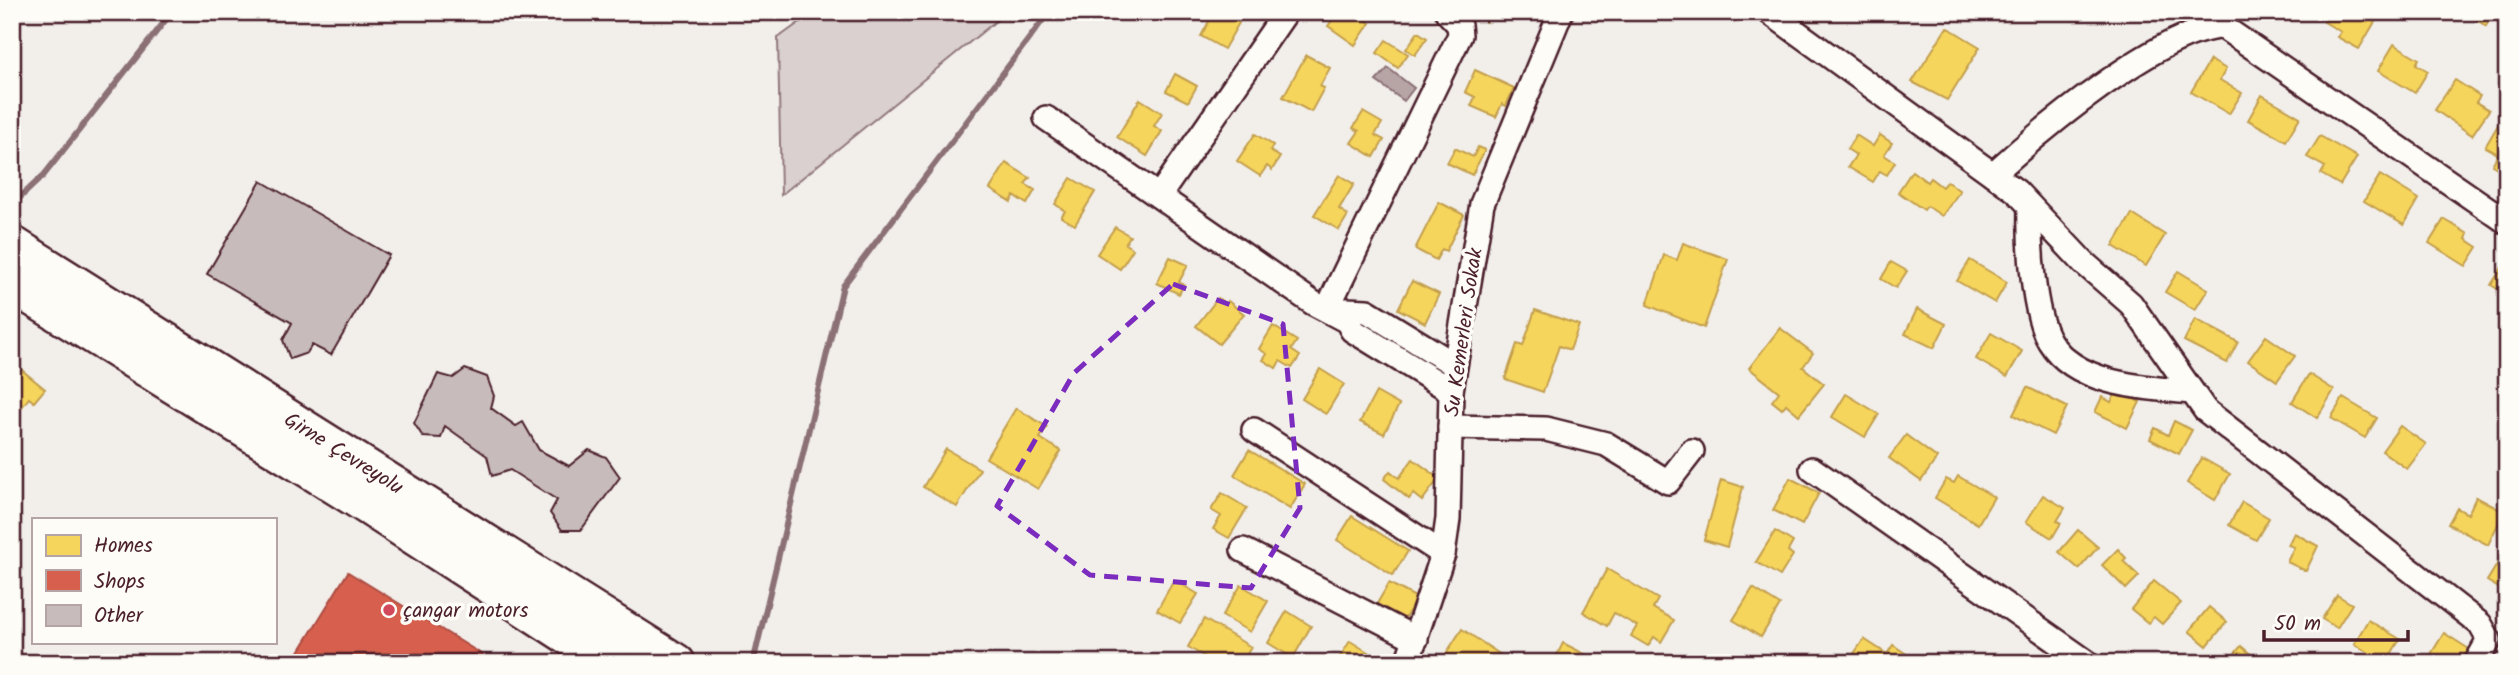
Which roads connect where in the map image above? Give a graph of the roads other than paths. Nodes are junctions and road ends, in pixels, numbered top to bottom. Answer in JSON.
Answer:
{"nodes":[{"id":1,"x":1286,"y":12,"type":"edge"},
{"id":2,"x":1447,"y":12,"type":"edge"},
{"id":3,"x":1561,"y":12,"type":"edge"},
{"id":4,"x":1769,"y":12,"type":"edge"},
{"id":5,"x":1046,"y":118,"type":"dead end"},
{"id":6,"x":1993,"y":174,"type":"junction"},
{"id":7,"x":1159,"y":196,"type":"junction"},
{"id":8,"x":2030,"y":206,"type":"junction"},
{"id":9,"x":2507,"y":222,"type":"edge"},
{"id":10,"x":15,"y":260,"type":"edge"},
{"id":11,"x":1327,"y":309,"type":"junction"},
{"id":12,"x":1455,"y":365,"type":"junction"},
{"id":13,"x":1451,"y":391,"type":"junction"},
{"id":14,"x":2192,"y":392,"type":"junction"},
{"id":15,"x":1450,"y":427,"type":"junction"},
{"id":16,"x":1254,"y":429,"type":"dead end"},
{"id":17,"x":1692,"y":451,"type":"dead end"},
{"id":18,"x":1812,"y":469,"type":"dead end"},
{"id":19,"x":1243,"y":550,"type":"dead end"},
{"id":20,"x":1443,"y":554,"type":"junction"},
{"id":21,"x":1416,"y":639,"type":"junction"},
{"id":22,"x":611,"y":663,"type":"edge"},
{"id":23,"x":676,"y":663,"type":"edge"},
{"id":24,"x":1407,"y":663,"type":"edge"},
{"id":25,"x":2088,"y":663,"type":"edge"},
{"id":26,"x":2476,"y":663,"type":"edge"}],
"edges":[{"from":1,"to":7,"type":"street"},
{"from":2,"to":11,"type":"street"},
{"from":3,"to":12,"type":"street","name":"Su Kemerleri Sokak"},
{"from":4,"to":6,"type":"street"},
{"from":5,"to":7,"type":"street"},
{"from":6,"to":8,"type":"street"},
{"from":6,"to":9,"type":"street"},
{"from":7,"to":11,"type":"street"},
{"from":8,"to":14,"type":"street"},
{"from":8,"to":14,"type":"street"},
{"from":10,"to":22,"type":"highway","name":"Girne Çevreyolu"},
{"from":10,"to":23,"type":"highway","name":"Girne Çevreyolu"},
{"from":11,"to":12,"type":"street"},
{"from":11,"to":13,"type":"street"},
{"from":12,"to":13,"type":"street","name":"Su Kemerleri Sokak"},
{"from":13,"to":15,"type":"street","name":"Su Kemerleri Sokak"},
{"from":14,"to":26,"type":"street"},
{"from":15,"to":17,"type":"street"},
{"from":15,"to":20,"type":"street","name":"Su Kemerleri Sokak"},
{"from":16,"to":20,"type":"street"},
{"from":18,"to":25,"type":"street"},
{"from":19,"to":21,"type":"street"},
{"from":20,"to":21,"type":"street","name":"Su Kemerleri Sokak"},
{"from":21,"to":24,"type":"street","name":"Su Kemerleri Sokak"}]}
